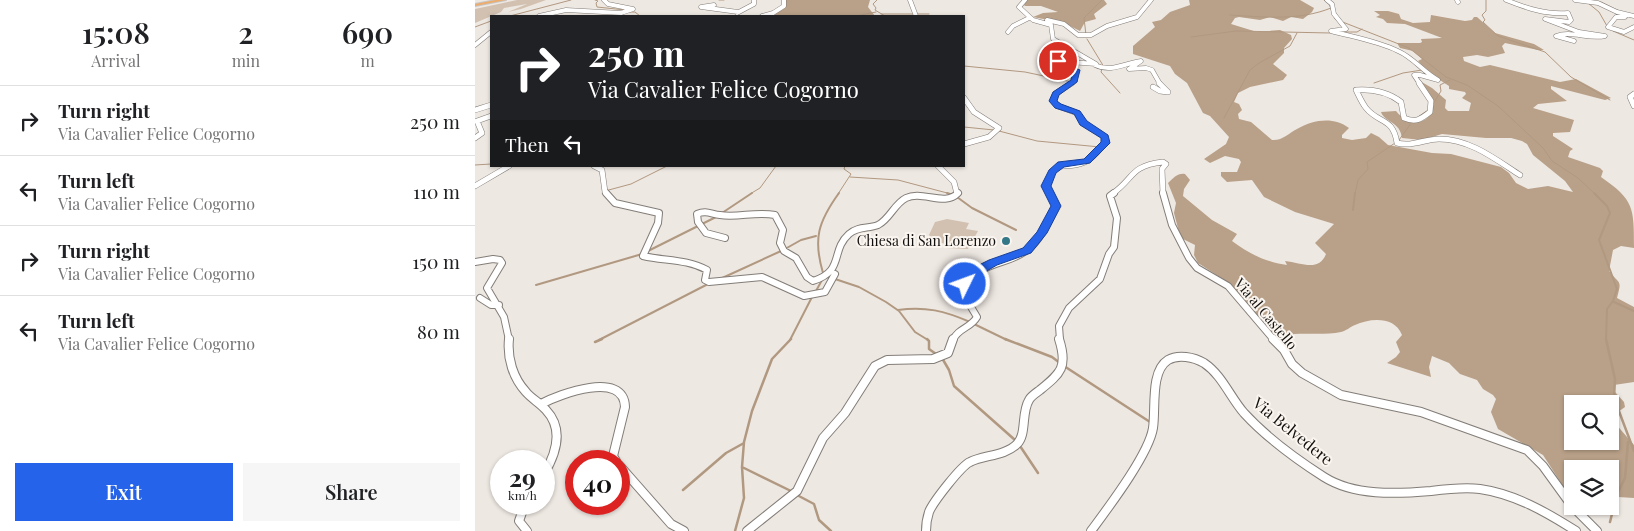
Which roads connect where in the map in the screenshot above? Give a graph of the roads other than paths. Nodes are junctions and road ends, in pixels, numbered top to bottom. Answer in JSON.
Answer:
{"nodes":[{"id":1,"x":497,"y":0,"type":"edge"},
{"id":2,"x":504,"y":0,"type":"edge"},
{"id":3,"x":604,"y":0,"type":"edge"},
{"id":4,"x":754,"y":0,"type":"edge"},
{"id":5,"x":784,"y":0,"type":"edge"},
{"id":6,"x":910,"y":0,"type":"edge"},
{"id":7,"x":1025,"y":0,"type":"edge"},
{"id":8,"x":1151,"y":0,"type":"edge"},
{"id":9,"x":1327,"y":0,"type":"edge"},
{"id":10,"x":1506,"y":0,"type":"edge"},
{"id":11,"x":1575,"y":0,"type":"edge"},
{"id":12,"x":475,"y":4,"type":"edge"},
{"id":13,"x":714,"y":5,"type":"dead end"},
{"id":14,"x":738,"y":12,"type":"junction"},
{"id":15,"x":544,"y":15,"type":"edge"},
{"id":16,"x":734,"y":15,"type":"edge"},
{"id":17,"x":766,"y":15,"type":"edge"},
{"id":18,"x":916,"y":15,"type":"edge"},
{"id":19,"x":1634,"y":17,"type":"edge"},
{"id":20,"x":1030,"y":18,"type":"junction"},
{"id":21,"x":1634,"y":27,"type":"edge"},
{"id":22,"x":1008,"y":32,"type":"dead end"},
{"id":23,"x":490,"y":33,"type":"edge"},
{"id":24,"x":1574,"y":41,"type":"dead end"},
{"id":25,"x":475,"y":45,"type":"edge"},
{"id":26,"x":1095,"y":65,"type":"junction"},
{"id":27,"x":1153,"y":87,"type":"dead end"},
{"id":28,"x":1634,"y":94,"type":"edge"},
{"id":29,"x":965,"y":99,"type":"edge"},
{"id":30,"x":490,"y":105,"type":"edge"},
{"id":31,"x":1634,"y":106,"type":"edge"},
{"id":32,"x":475,"y":110,"type":"edge"},
{"id":33,"x":490,"y":116,"type":"edge"},
{"id":34,"x":475,"y":138,"type":"edge"},
{"id":35,"x":965,"y":144,"type":"edge"},
{"id":36,"x":507,"y":167,"type":"edge"},
{"id":37,"x":596,"y":167,"type":"edge"},
{"id":38,"x":939,"y":167,"type":"edge"},
{"id":39,"x":1520,"y":175,"type":"dead end"},
{"id":40,"x":475,"y":186,"type":"edge"},
{"id":41,"x":725,"y":238,"type":"dead end"},
{"id":42,"x":475,"y":262,"type":"edge"},
{"id":43,"x":834,"y":270,"type":"junction"},
{"id":44,"x":480,"y":298,"type":"dead end"},
{"id":45,"x":499,"y":305,"type":"junction"},
{"id":46,"x":541,"y":404,"type":"junction"},
{"id":47,"x":554,"y":450,"type":"edge"},
{"id":48,"x":614,"y":450,"type":"edge"},
{"id":49,"x":630,"y":477,"type":"edge"},
{"id":50,"x":521,"y":515,"type":"edge"},
{"id":51,"x":527,"y":531,"type":"edge"},
{"id":52,"x":684,"y":531,"type":"edge"},
{"id":53,"x":747,"y":531,"type":"edge"},
{"id":54,"x":926,"y":531,"type":"edge"},
{"id":55,"x":1091,"y":531,"type":"edge"},
{"id":56,"x":1576,"y":531,"type":"edge"},
{"id":57,"x":1597,"y":531,"type":"edge"}],
"edges":[{"from":1,"to":12,"type":"highway"},
{"from":2,"to":12,"type":"highway"},
{"from":3,"to":15,"type":"street"},
{"from":4,"to":14,"type":"street"},
{"from":5,"to":17,"type":"street"},
{"from":6,"to":18,"type":"street"},
{"from":7,"to":20,"type":"street"},
{"from":8,"to":20,"type":"street"},
{"from":9,"to":39,"type":"street"},
{"from":10,"to":24,"type":"street"},
{"from":11,"to":19,"type":"street"},
{"from":13,"to":14,"type":"street"},
{"from":14,"to":16,"type":"street"},
{"from":19,"to":21,"type":"street"},
{"from":20,"to":22,"type":"street"},
{"from":20,"to":26,"type":"street"},
{"from":23,"to":25,"type":"street"},
{"from":26,"to":27,"type":"street"},
{"from":26,"to":53,"type":"street"},
{"from":28,"to":31,"type":"street"},
{"from":29,"to":35,"type":"street"},
{"from":30,"to":32,"type":"street"},
{"from":33,"to":34,"type":"street"},
{"from":36,"to":40,"type":"street"},
{"from":37,"to":43,"type":"street"},
{"from":38,"to":43,"type":"street"},
{"from":41,"to":43,"type":"street"},
{"from":42,"to":45,"type":"street"},
{"from":44,"to":45,"type":"street"},
{"from":45,"to":46,"type":"street"},
{"from":46,"to":47,"type":"street"},
{"from":46,"to":48,"type":"street"},
{"from":49,"to":52,"type":"street"},
{"from":50,"to":51,"type":"street"},
{"from":54,"to":57,"type":"street","name":"Via al Castello"},
{"from":55,"to":56,"type":"street","name":"Via Belvedere"}]}
